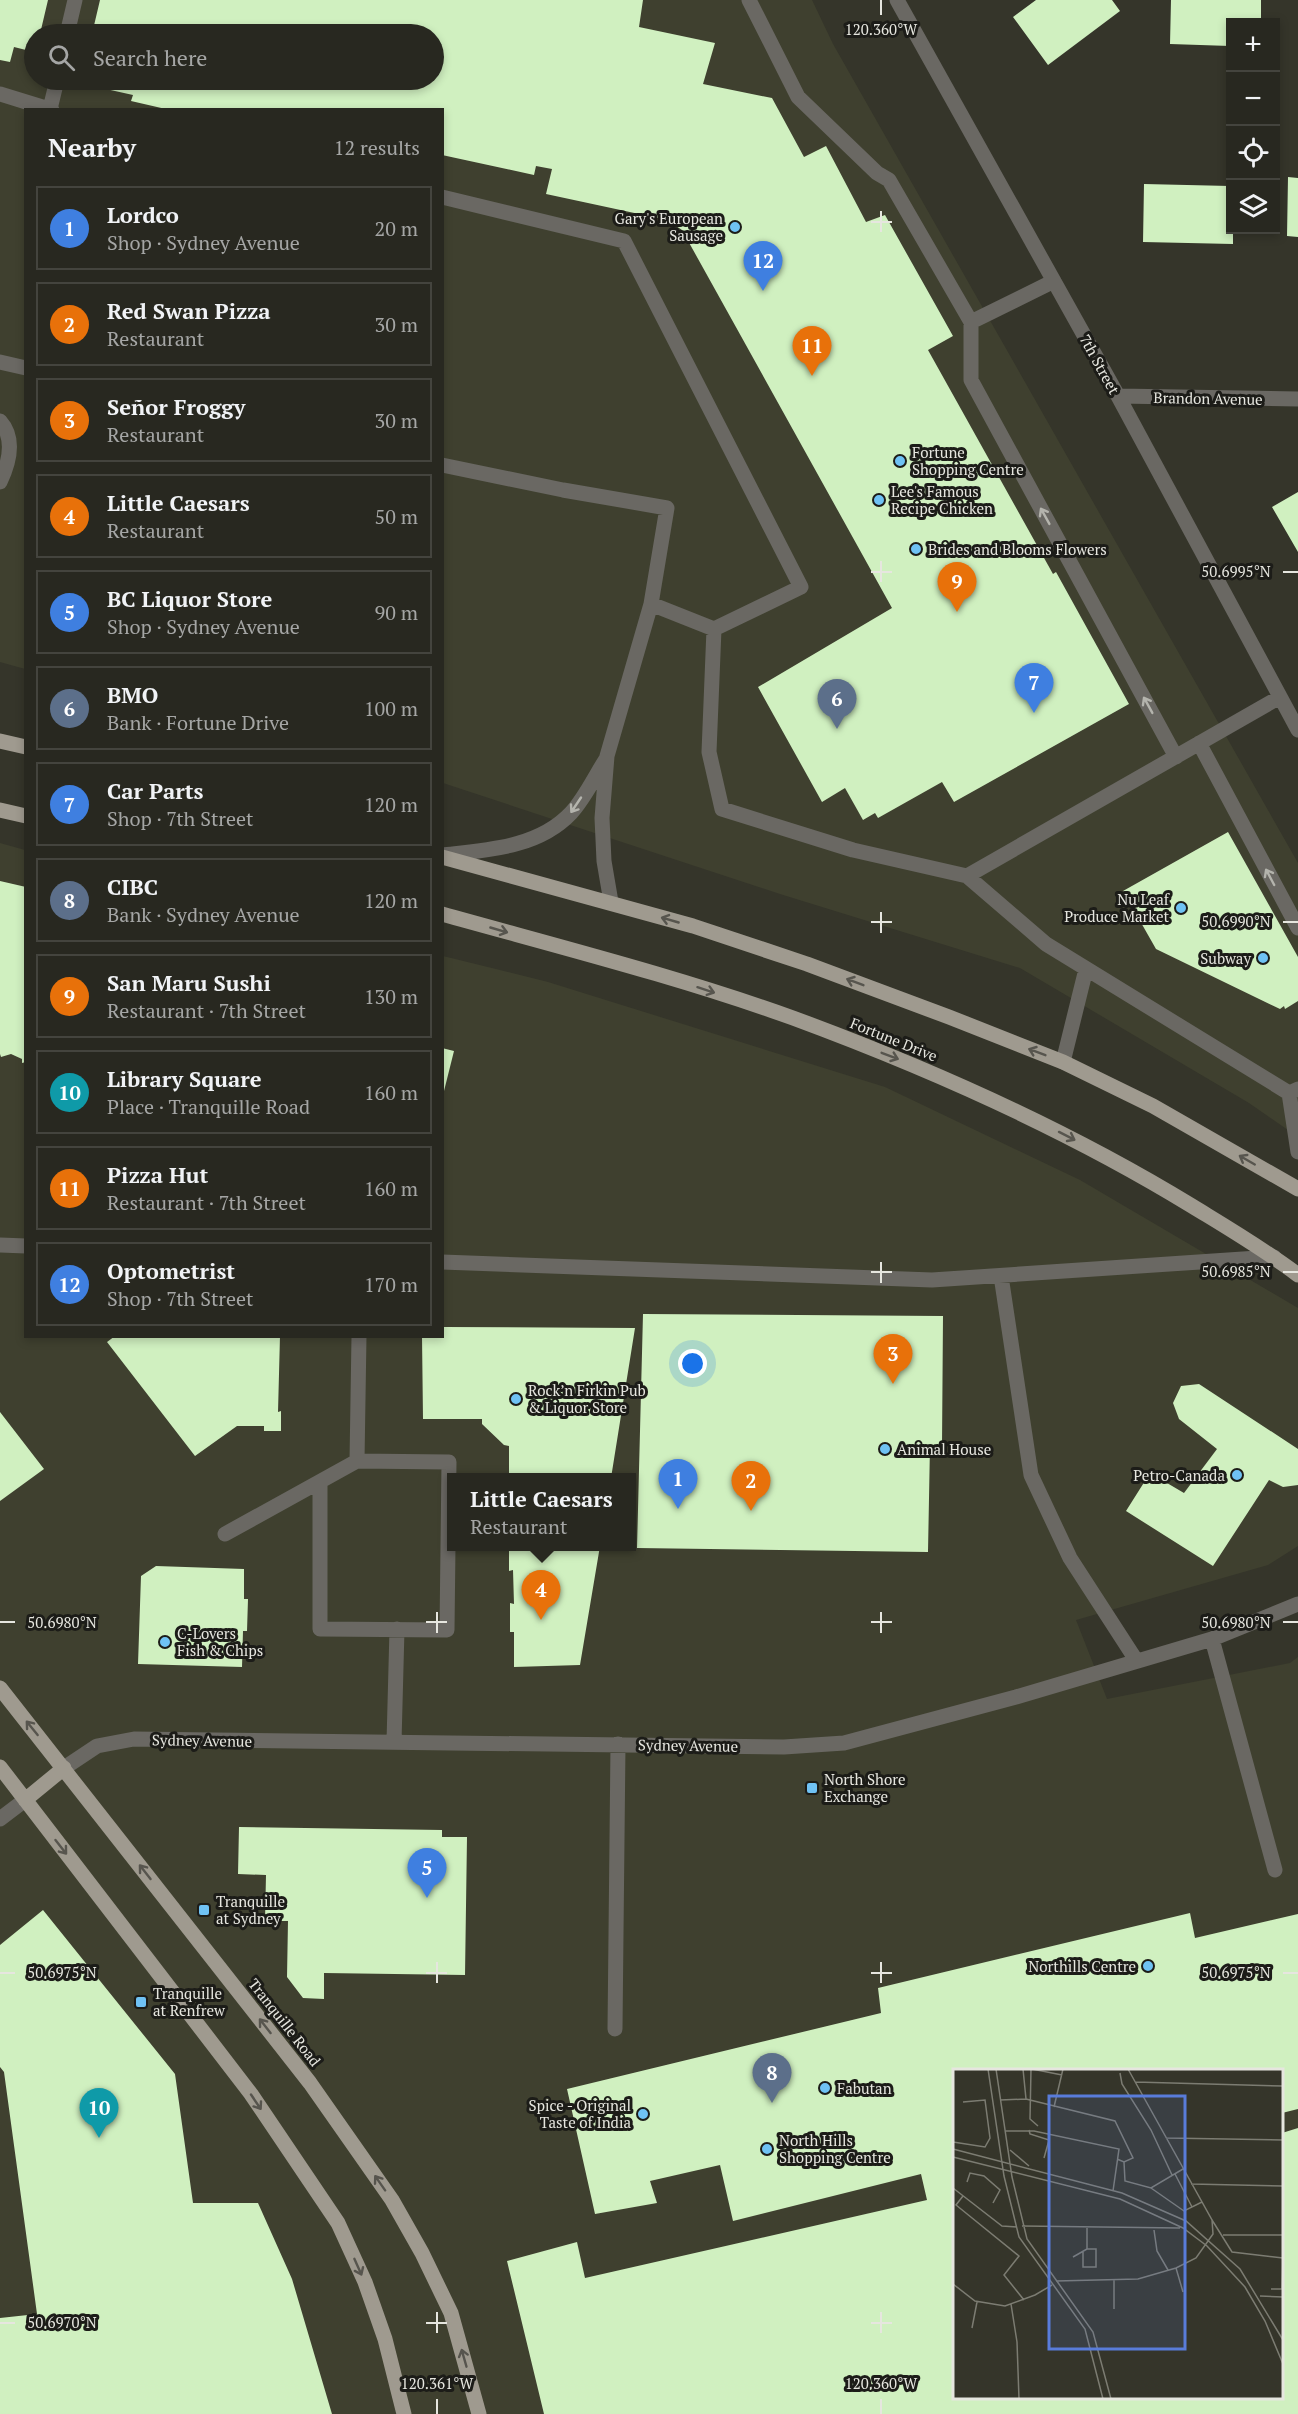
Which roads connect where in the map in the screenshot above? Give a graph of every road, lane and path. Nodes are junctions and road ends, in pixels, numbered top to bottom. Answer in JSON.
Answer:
{"nodes":[{"id":1,"x":75,"y":0,"type":"edge"},
{"id":2,"x":749,"y":0,"type":"edge"},
{"id":3,"x":897,"y":0,"type":"edge"},
{"id":4,"x":69,"y":24,"type":"edge"},
{"id":5,"x":55,"y":90,"type":"edge"},
{"id":6,"x":0,"y":94,"type":"edge"},
{"id":7,"x":48,"y":108,"type":"edge"},
{"id":8,"x":51,"y":108,"type":"edge"},
{"id":9,"x":444,"y":197,"type":"edge"},
{"id":10,"x":1054,"y":281,"type":"junction"},
{"id":11,"x":971,"y":322,"type":"junction"},
{"id":12,"x":0,"y":362,"type":"edge"},
{"id":13,"x":24,"y":368,"type":"edge"},
{"id":14,"x":1118,"y":396,"type":"junction"},
{"id":15,"x":1298,"y":399,"type":"edge"},
{"id":16,"x":0,"y":421,"type":"edge"},
{"id":17,"x":444,"y":465,"type":"edge"},
{"id":18,"x":0,"y":482,"type":"edge"},
{"id":19,"x":651,"y":604,"type":"junction"},
{"id":20,"x":714,"y":629,"type":"junction"},
{"id":21,"x":1280,"y":697,"type":"junction"},
{"id":22,"x":1298,"y":730,"type":"edge"},
{"id":23,"x":0,"y":741,"type":"edge"},
{"id":24,"x":1199,"y":743,"type":"junction"},
{"id":25,"x":24,"y":747,"type":"edge"},
{"id":26,"x":607,"y":756,"type":"junction"},
{"id":27,"x":1176,"y":757,"type":"junction"},
{"id":28,"x":0,"y":810,"type":"edge"},
{"id":29,"x":24,"y":816,"type":"edge"},
{"id":30,"x":444,"y":856,"type":"edge"},
{"id":31,"x":444,"y":857,"type":"edge"},
{"id":32,"x":967,"y":876,"type":"junction"},
{"id":33,"x":610,"y":902,"type":"junction"},
{"id":34,"x":444,"y":915,"type":"edge"},
{"id":35,"x":1298,"y":928,"type":"edge"},
{"id":36,"x":1086,"y":969,"type":"junction"},
{"id":37,"x":1063,"y":1062,"type":"junction"},
{"id":38,"x":1294,"y":1091,"type":"edge"},
{"id":39,"x":1298,"y":1152,"type":"edge"},
{"id":40,"x":1298,"y":1189,"type":"edge"},
{"id":41,"x":0,"y":1245,"type":"edge"},
{"id":42,"x":24,"y":1246,"type":"edge"},
{"id":43,"x":1274,"y":1257,"type":"junction"},
{"id":44,"x":444,"y":1262,"type":"edge"},
{"id":45,"x":1298,"y":1275,"type":"edge"},
{"id":46,"x":1001,"y":1276,"type":"junction"},
{"id":47,"x":359,"y":1338,"type":"edge"},
{"id":48,"x":357,"y":1461,"type":"junction"},
{"id":49,"x":450,"y":1473,"type":"edge"},
{"id":50,"x":320,"y":1482,"type":"junction"},
{"id":51,"x":225,"y":1533,"type":"dead end"},
{"id":52,"x":448,"y":1551,"type":"edge"},
{"id":53,"x":1298,"y":1604,"type":"edge"},
{"id":54,"x":397,"y":1629,"type":"junction"},
{"id":55,"x":1212,"y":1639,"type":"junction"},
{"id":56,"x":1136,"y":1660,"type":"junction"},
{"id":57,"x":0,"y":1688,"type":"edge"},
{"id":58,"x":394,"y":1742,"type":"junction"},
{"id":59,"x":618,"y":1744,"type":"junction"},
{"id":60,"x":0,"y":1767,"type":"edge"},
{"id":61,"x":64,"y":1768,"type":"junction"},
{"id":62,"x":25,"y":1800,"type":"junction"},
{"id":63,"x":0,"y":1819,"type":"edge"},
{"id":64,"x":1275,"y":1870,"type":"dead end"},
{"id":65,"x":615,"y":2029,"type":"dead end"},
{"id":66,"x":404,"y":2414,"type":"edge"},
{"id":67,"x":479,"y":2414,"type":"edge"}],
"edges":[{"from":1,"to":4,"type":"street"},
{"from":2,"to":11,"type":"street"},
{"from":3,"to":10,"type":"street","name":"7th Street"},
{"from":5,"to":8,"type":"street"},
{"from":6,"to":7,"type":"street"},
{"from":9,"to":20,"type":"street"},
{"from":10,"to":11,"type":"street"},
{"from":10,"to":14,"type":"street","name":"7th Street"},
{"from":27,"to":11,"type":"street","one_way":true},
{"from":12,"to":13,"type":"street"},
{"from":14,"to":15,"type":"street","name":"Brandon Avenue"},
{"from":14,"to":21,"type":"street","name":"7th Street"},
{"from":16,"to":18,"type":"street"},
{"from":17,"to":19,"type":"street"},
{"from":19,"to":20,"type":"street"},
{"from":19,"to":26,"type":"street"},
{"from":20,"to":32,"type":"street"},
{"from":21,"to":22,"type":"street","name":"7th Street"},
{"from":21,"to":24,"type":"street"},
{"from":23,"to":25,"type":"main road"},
{"from":24,"to":27,"type":"street"},
{"from":35,"to":24,"type":"street","one_way":true},
{"from":26,"to":30,"type":"street","one_way":true},
{"from":26,"to":33,"type":"street"},
{"from":27,"to":32,"type":"street"},
{"from":28,"to":29,"type":"main road"},
{"from":31,"to":33,"type":"main road"},
{"from":32,"to":36,"type":"street"},
{"from":37,"to":33,"type":"main road","one_way":true},
{"from":34,"to":43,"type":"main road","name":"Fortune Drive","one_way":true},
{"from":36,"to":37,"type":"street"},
{"from":36,"to":38,"type":"street"},
{"from":40,"to":37,"type":"main road","one_way":true},
{"from":38,"to":39,"type":"street"},
{"from":41,"to":42,"type":"street"},
{"from":43,"to":45,"type":"main road","name":"Fortune Drive"},
{"from":43,"to":46,"type":"street"},
{"from":44,"to":46,"type":"street"},
{"from":46,"to":56,"type":"street"},
{"from":47,"to":48,"type":"street"},
{"from":48,"to":49,"type":"street"},
{"from":48,"to":50,"type":"street"},
{"from":50,"to":51,"type":"street"},
{"from":50,"to":54,"type":"street"},
{"from":52,"to":54,"type":"street"},
{"from":53,"to":55,"type":"street","name":"Sydney Avenue"},
{"from":54,"to":58,"type":"street"},
{"from":55,"to":56,"type":"street","name":"Sydney Avenue"},
{"from":55,"to":64,"type":"street"},
{"from":56,"to":59,"type":"street","name":"Sydney Avenue"},
{"from":61,"to":57,"type":"main road","name":"Tranquille Road","one_way":true},
{"from":58,"to":59,"type":"street","name":"Sydney Avenue"},
{"from":58,"to":61,"type":"street","name":"Sydney Avenue"},
{"from":59,"to":65,"type":"street"},
{"from":60,"to":62,"type":"main road"},
{"from":61,"to":62,"type":"main road"},
{"from":67,"to":61,"type":"main road","name":"Tranquille Road","one_way":true},
{"from":62,"to":63,"type":"street"},
{"from":62,"to":66,"type":"main road","one_way":true}]}
